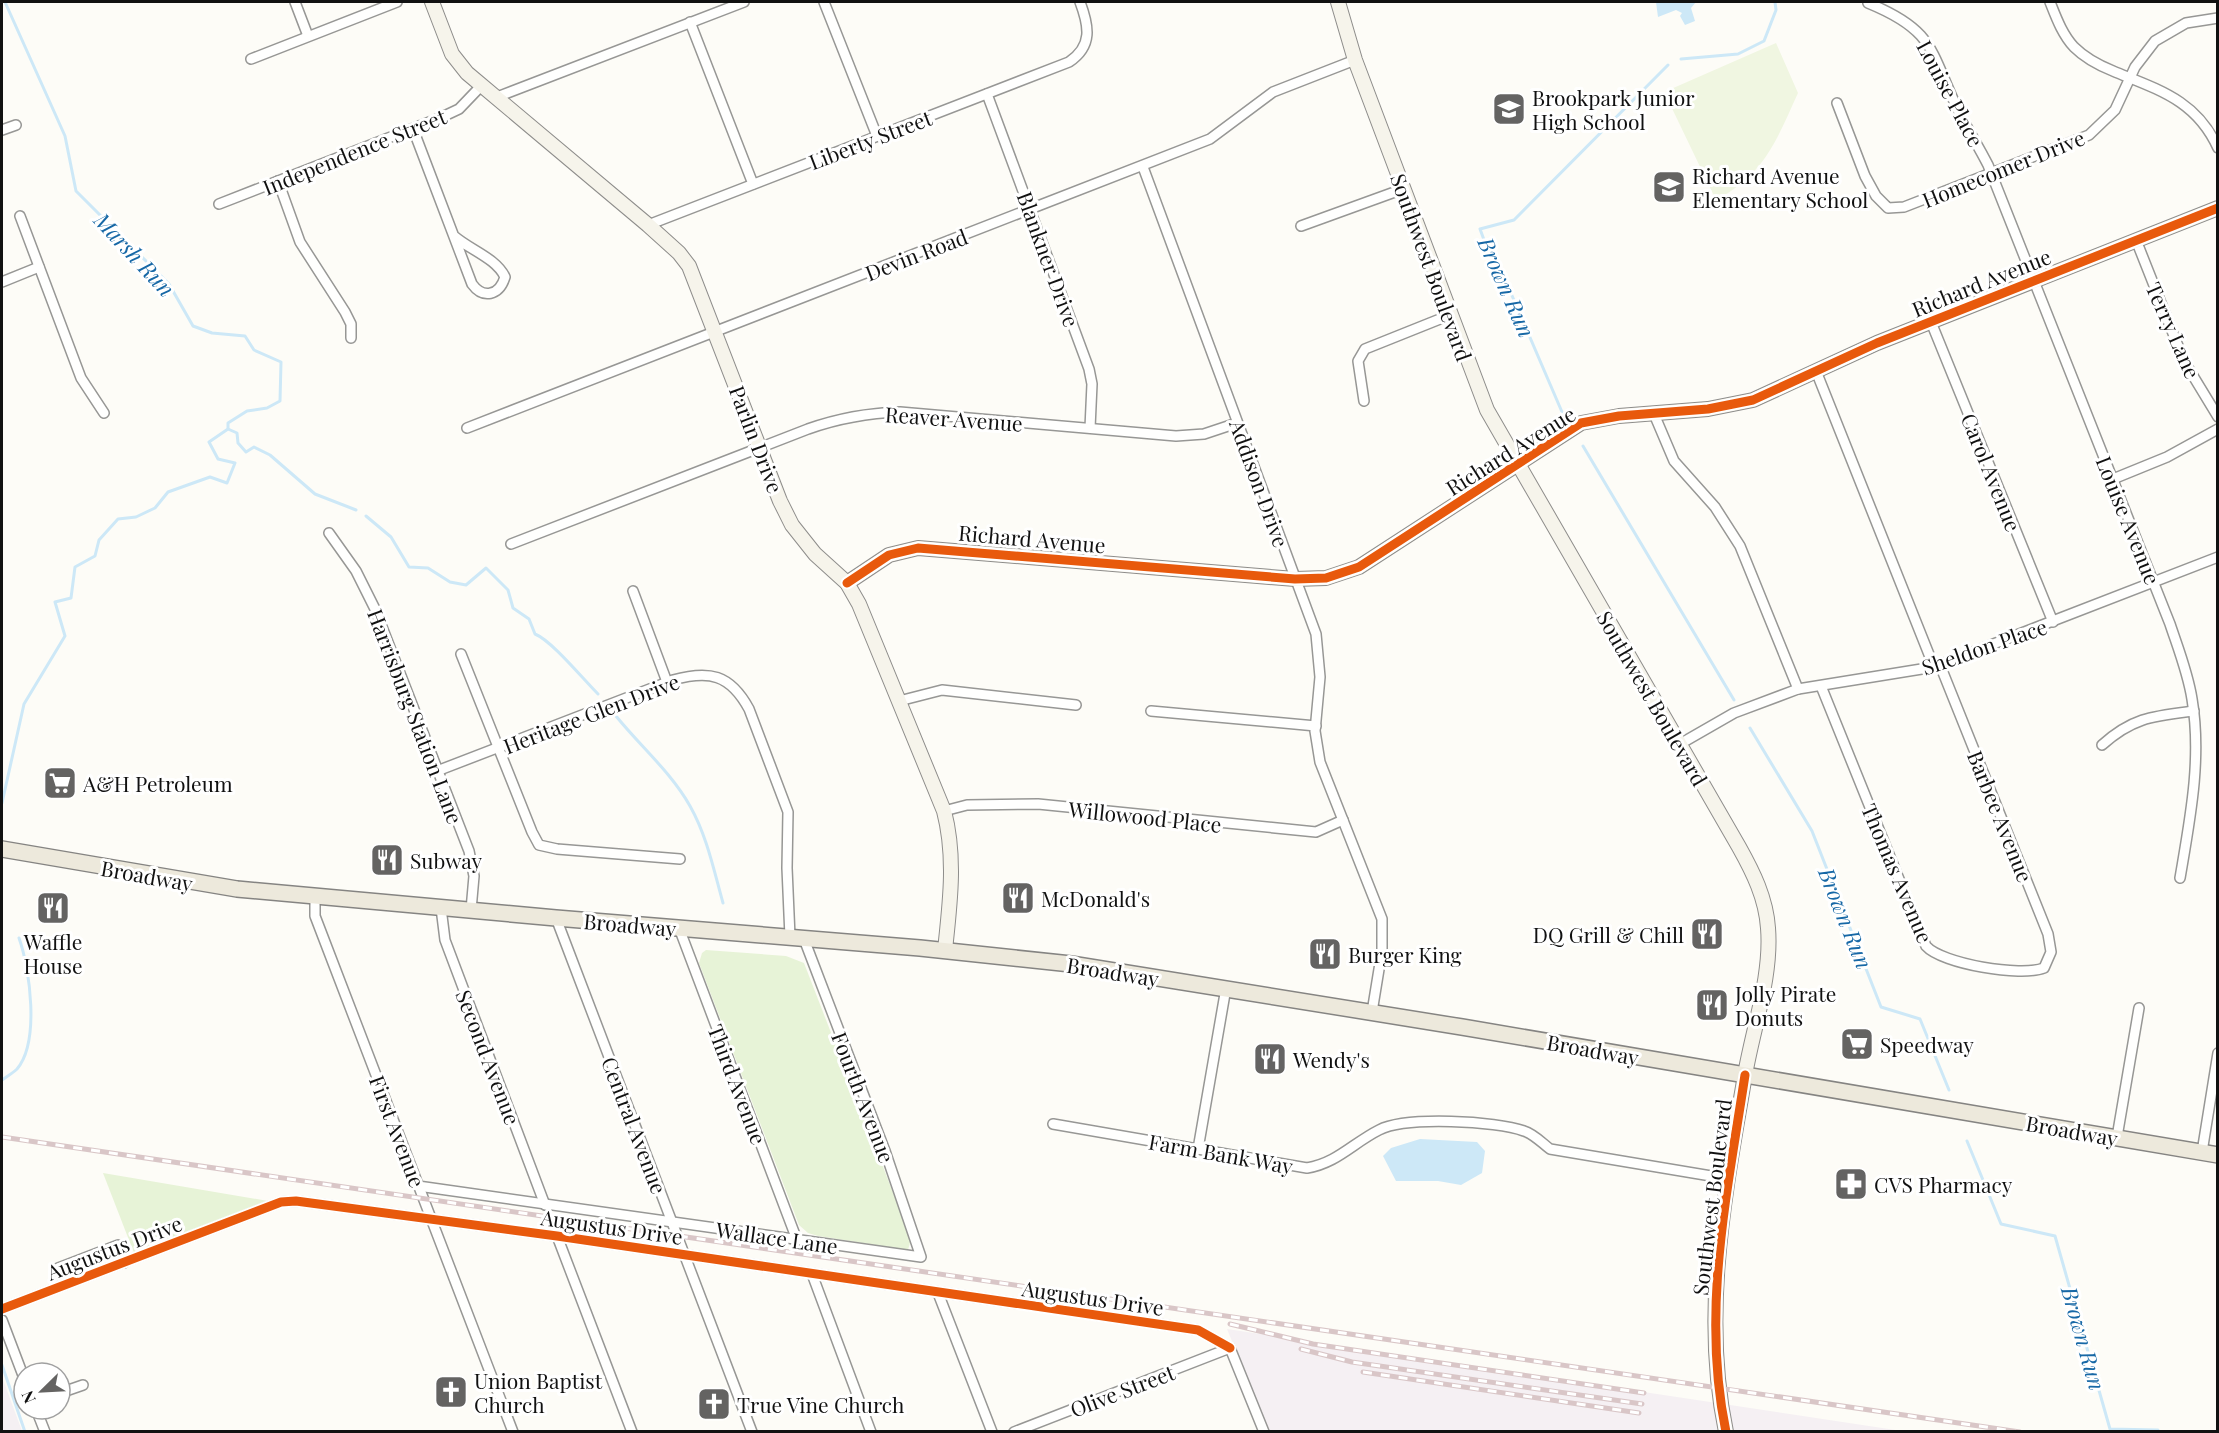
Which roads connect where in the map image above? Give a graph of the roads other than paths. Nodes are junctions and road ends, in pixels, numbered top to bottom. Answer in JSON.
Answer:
{"nodes":[{"id":1,"x":294,"y":2,"type":"edge"},
{"id":2,"x":397,"y":2,"type":"edge"},
{"id":3,"x":432,"y":2,"type":"edge"},
{"id":4,"x":744,"y":2,"type":"edge"},
{"id":5,"x":824,"y":2,"type":"edge"},
{"id":6,"x":1080,"y":2,"type":"edge"},
{"id":7,"x":1338,"y":2,"type":"edge"},
{"id":8,"x":2050,"y":2,"type":"edge"},
{"id":9,"x":1869,"y":3,"type":"dead end"},
{"id":10,"x":2217,"y":18,"type":"edge"},
{"id":11,"x":690,"y":22,"type":"junction"},
{"id":12,"x":308,"y":36,"type":"junction"},
{"id":13,"x":251,"y":59,"type":"dead end"},
{"id":14,"x":1355,"y":60,"type":"junction"},
{"id":15,"x":2130,"y":79,"type":"junction"},
{"id":16,"x":482,"y":85,"type":"junction"},
{"id":17,"x":987,"y":94,"type":"junction"},
{"id":18,"x":497,"y":97,"type":"junction"},
{"id":19,"x":1837,"y":103,"type":"dead end"},
{"id":20,"x":16,"y":125,"type":"dead end"},
{"id":21,"x":413,"y":129,"type":"junction"},
{"id":22,"x":2,"y":130,"type":"edge"},
{"id":23,"x":877,"y":136,"type":"junction"},
{"id":24,"x":2217,"y":148,"type":"edge"},
{"id":25,"x":1143,"y":167,"type":"junction"},
{"id":26,"x":1992,"y":175,"type":"junction"},
{"id":27,"x":278,"y":182,"type":"junction"},
{"id":28,"x":753,"y":183,"type":"junction"},
{"id":29,"x":1403,"y":189,"type":"junction"},
{"id":30,"x":219,"y":204,"type":"dead end"},
{"id":31,"x":2217,"y":208,"type":"edge"},
{"id":32,"x":1031,"y":210,"type":"junction"},
{"id":33,"x":20,"y":216,"type":"dead end"},
{"id":34,"x":648,"y":225,"type":"junction"},
{"id":35,"x":1301,"y":226,"type":"dead end"},
{"id":36,"x":454,"y":236,"type":"junction"},
{"id":37,"x":2136,"y":240,"type":"junction"},
{"id":38,"x":39,"y":267,"type":"junction"},
{"id":39,"x":2033,"y":281,"type":"junction"},
{"id":40,"x":2,"y":282,"type":"edge"},
{"id":41,"x":1450,"y":315,"type":"junction"},
{"id":42,"x":1931,"y":322,"type":"junction"},
{"id":43,"x":716,"y":332,"type":"junction"},
{"id":44,"x":351,"y":338,"type":"dead end"},
{"id":45,"x":1815,"y":371,"type":"junction"},
{"id":46,"x":1364,"y":401,"type":"dead end"},
{"id":47,"x":104,"y":412,"type":"dead end"},
{"id":48,"x":1654,"y":414,"type":"junction"},
{"id":49,"x":2217,"y":417,"type":"edge"},
{"id":50,"x":1237,"y":423,"type":"junction"},
{"id":51,"x":466,"y":428,"type":"dead end"},
{"id":52,"x":1090,"y":428,"type":"junction"},
{"id":53,"x":2217,"y":429,"type":"edge"},
{"id":54,"x":761,"y":447,"type":"junction"},
{"id":55,"x":1517,"y":464,"type":"junction"},
{"id":56,"x":2113,"y":479,"type":"junction"},
{"id":57,"x":329,"y":533,"type":"dead end"},
{"id":58,"x":511,"y":544,"type":"dead end"},
{"id":59,"x":2217,"y":557,"type":"edge"},
{"id":60,"x":1295,"y":579,"type":"junction"},
{"id":61,"x":847,"y":583,"type":"junction"},
{"id":62,"x":2153,"y":583,"type":"junction"},
{"id":63,"x":633,"y":591,"type":"dead end"},
{"id":64,"x":2053,"y":622,"type":"junction"},
{"id":65,"x":461,"y":654,"type":"dead end"},
{"id":66,"x":1937,"y":666,"type":"junction"},
{"id":67,"x":667,"y":682,"type":"junction"},
{"id":68,"x":1821,"y":686,"type":"junction"},
{"id":69,"x":1798,"y":689,"type":"junction"},
{"id":70,"x":899,"y":701,"type":"junction"},
{"id":71,"x":1076,"y":705,"type":"dead end"},
{"id":72,"x":1151,"y":711,"type":"dead end"},
{"id":73,"x":2194,"y":711,"type":"junction"},
{"id":74,"x":1316,"y":726,"type":"junction"},
{"id":75,"x":1680,"y":744,"type":"junction"},
{"id":76,"x":2102,"y":745,"type":"dead end"},
{"id":77,"x":498,"y":748,"type":"junction"},
{"id":78,"x":437,"y":771,"type":"junction"},
{"id":79,"x":944,"y":811,"type":"junction"},
{"id":80,"x":1343,"y":820,"type":"junction"},
{"id":81,"x":2,"y":849,"type":"edge"},
{"id":82,"x":680,"y":859,"type":"dead end"},
{"id":83,"x":2180,"y":878,"type":"dead end"},
{"id":84,"x":315,"y":896,"type":"junction"},
{"id":85,"x":441,"y":908,"type":"junction"},
{"id":86,"x":471,"y":910,"type":"junction"},
{"id":87,"x":556,"y":918,"type":"junction"},
{"id":88,"x":679,"y":928,"type":"junction"},
{"id":89,"x":797,"y":938,"type":"junction"},
{"id":90,"x":945,"y":950,"type":"junction"},
{"id":91,"x":2044,"y":968,"type":"joint"},
{"id":92,"x":1226,"y":988,"type":"junction"},
{"id":93,"x":2139,"y":1008,"type":"dead end"},
{"id":94,"x":1372,"y":1012,"type":"junction"},
{"id":95,"x":2217,"y":1053,"type":"edge"},
{"id":96,"x":1745,"y":1075,"type":"junction"},
{"id":97,"x":1053,"y":1124,"type":"dead end"},
{"id":98,"x":2117,"y":1137,"type":"junction"},
{"id":99,"x":1198,"y":1149,"type":"junction"},
{"id":100,"x":2202,"y":1152,"type":"junction"},
{"id":101,"x":2217,"y":1155,"type":"edge"},
{"id":102,"x":1729,"y":1179,"type":"junction"},
{"id":103,"x":418,"y":1186,"type":"junction"},
{"id":104,"x":545,"y":1205,"type":"junction"},
{"id":105,"x":432,"y":1220,"type":"junction"},
{"id":106,"x":671,"y":1222,"type":"junction"},
{"id":107,"x":557,"y":1236,"type":"junction"},
{"id":108,"x":797,"y":1240,"type":"junction"},
{"id":109,"x":684,"y":1254,"type":"junction"},
{"id":110,"x":921,"y":1257,"type":"joint"},
{"id":111,"x":124,"y":1263,"type":"junction"},
{"id":112,"x":812,"y":1274,"type":"junction"},
{"id":113,"x":64,"y":1285,"type":"junction"},
{"id":114,"x":938,"y":1293,"type":"junction"},
{"id":115,"x":2,"y":1309,"type":"edge"},
{"id":116,"x":2,"y":1320,"type":"edge"},
{"id":117,"x":1230,"y":1348,"type":"junction"},
{"id":118,"x":18,"y":1361,"type":"edge"},
{"id":119,"x":83,"y":1385,"type":"dead end"},
{"id":120,"x":72,"y":1389,"type":"edge"},
{"id":121,"x":513,"y":1431,"type":"edge"},
{"id":122,"x":632,"y":1431,"type":"edge"},
{"id":123,"x":752,"y":1431,"type":"edge"},
{"id":124,"x":871,"y":1431,"type":"edge"},
{"id":125,"x":992,"y":1431,"type":"edge"},
{"id":126,"x":1014,"y":1431,"type":"edge"},
{"id":127,"x":1264,"y":1431,"type":"edge"},
{"id":128,"x":1726,"y":1431,"type":"edge"}],
"edges":[{"from":1,"to":12,"type":"street"},
{"from":2,"to":12,"type":"street"},
{"from":3,"to":16,"type":"street","name":"Parlin Drive"},
{"from":4,"to":11,"type":"street"},
{"from":5,"to":23,"type":"street"},
{"from":6,"to":17,"type":"street","name":"Liberty Street"},
{"from":7,"to":14,"type":"street","name":"Southwest Boulevard"},
{"from":8,"to":15,"type":"street"},
{"from":9,"to":26,"type":"street","name":"Louise Place"},
{"from":10,"to":15,"type":"street","name":"Homecomer Drive"},
{"from":11,"to":18,"type":"street"},
{"from":11,"to":28,"type":"street"},
{"from":12,"to":13,"type":"street"},
{"from":14,"to":25,"type":"street","name":"Devin Road"},
{"from":14,"to":29,"type":"street","name":"Southwest Boulevard"},
{"from":15,"to":24,"type":"street"},
{"from":15,"to":26,"type":"street","name":"Homecomer Drive"},
{"from":16,"to":18,"type":"street","name":"Parlin Drive"},
{"from":16,"to":21,"type":"street","name":"Independence Street"},
{"from":17,"to":23,"type":"street","name":"Liberty Street"},
{"from":17,"to":32,"type":"street","name":"Blankner Drive"},
{"from":18,"to":34,"type":"street","name":"Parlin Drive"},
{"from":19,"to":26,"type":"street","name":"Homecomer Drive"},
{"from":20,"to":22,"type":"street"},
{"from":21,"to":27,"type":"street","name":"Independence Street"},
{"from":21,"to":36,"type":"street"},
{"from":23,"to":28,"type":"street","name":"Liberty Street"},
{"from":25,"to":32,"type":"street","name":"Devin Road"},
{"from":25,"to":50,"type":"street","name":"Addison Drive"},
{"from":26,"to":39,"type":"street","name":"Louise Avenue"},
{"from":27,"to":30,"type":"street","name":"Independence Street"},
{"from":27,"to":44,"type":"street"},
{"from":28,"to":34,"type":"street","name":"Liberty Street"},
{"from":29,"to":35,"type":"street"},
{"from":29,"to":41,"type":"street","name":"Southwest Boulevard"},
{"from":31,"to":37,"type":"street","name":"Richard Avenue"},
{"from":32,"to":43,"type":"street","name":"Devin Road"},
{"from":32,"to":52,"type":"street","name":"Blankner Drive"},
{"from":33,"to":38,"type":"street"},
{"from":34,"to":43,"type":"street","name":"Parlin Drive"},
{"from":36,"to":36,"type":"street"},
{"from":37,"to":39,"type":"street","name":"Richard Avenue"},
{"from":37,"to":49,"type":"street","name":"Terry Lane"},
{"from":38,"to":40,"type":"street"},
{"from":38,"to":47,"type":"street"},
{"from":39,"to":42,"type":"street","name":"Richard Avenue"},
{"from":39,"to":56,"type":"street","name":"Louise Avenue"},
{"from":41,"to":46,"type":"street"},
{"from":41,"to":55,"type":"street","name":"Southwest Boulevard"},
{"from":42,"to":45,"type":"street","name":"Richard Avenue"},
{"from":42,"to":64,"type":"street","name":"Carol Avenue"},
{"from":43,"to":51,"type":"street","name":"Devin Road"},
{"from":43,"to":54,"type":"street","name":"Parlin Drive"},
{"from":45,"to":48,"type":"street","name":"Richard Avenue"},
{"from":45,"to":66,"type":"street","name":"Barbee Avenue"},
{"from":48,"to":55,"type":"street","name":"Richard Avenue"},
{"from":48,"to":69,"type":"street"},
{"from":50,"to":52,"type":"street","name":"Reaver Avenue"},
{"from":50,"to":60,"type":"street","name":"Addison Drive"},
{"from":52,"to":54,"type":"street","name":"Reaver Avenue"},
{"from":53,"to":56,"type":"street"},
{"from":54,"to":58,"type":"street","name":"Reaver Avenue"},
{"from":54,"to":61,"type":"street","name":"Parlin Drive"},
{"from":55,"to":60,"type":"street","name":"Richard Avenue"},
{"from":55,"to":75,"type":"street","name":"Southwest Boulevard"},
{"from":56,"to":62,"type":"street","name":"Louise Avenue"},
{"from":57,"to":78,"type":"street","name":"Harrisburg Station Lane"},
{"from":59,"to":62,"type":"street","name":"Sheldon Place"},
{"from":60,"to":61,"type":"street","name":"Richard Avenue"},
{"from":60,"to":74,"type":"street","name":"Addison Drive"},
{"from":61,"to":70,"type":"street","name":"Parlin Drive"},
{"from":62,"to":64,"type":"street","name":"Sheldon Place"},
{"from":62,"to":73,"type":"street","name":"Louise Avenue"},
{"from":63,"to":67,"type":"street"},
{"from":64,"to":66,"type":"street","name":"Sheldon Place"},
{"from":65,"to":77,"type":"street"},
{"from":66,"to":68,"type":"street","name":"Sheldon Place"},
{"from":66,"to":91,"type":"street","name":"Barbee Avenue"},
{"from":67,"to":77,"type":"street","name":"Heritage Glen Drive"},
{"from":67,"to":89,"type":"street","name":"Heritage Glen Drive"},
{"from":68,"to":69,"type":"street","name":"Sheldon Place"},
{"from":68,"to":91,"type":"street","name":"Thomas Avenue"},
{"from":69,"to":75,"type":"street","name":"Sheldon Place"},
{"from":70,"to":71,"type":"street"},
{"from":70,"to":79,"type":"street","name":"Parlin Drive"},
{"from":72,"to":74,"type":"street"},
{"from":73,"to":76,"type":"street"},
{"from":73,"to":83,"type":"street","name":"Louise Avenue"},
{"from":74,"to":80,"type":"street","name":"Addison Drive"},
{"from":75,"to":96,"type":"street","name":"Southwest Boulevard"},
{"from":77,"to":78,"type":"street","name":"Heritage Glen Drive"},
{"from":77,"to":82,"type":"street"},
{"from":78,"to":86,"type":"street","name":"Harrisburg Station Lane"},
{"from":79,"to":80,"type":"street","name":"Willowood Place"},
{"from":79,"to":90,"type":"street","name":"Parlin Drive"},
{"from":80,"to":94,"type":"street","name":"Addison Drive"},
{"from":81,"to":84,"type":"main road","name":"Broadway"},
{"from":84,"to":85,"type":"main road","name":"Broadway"},
{"from":84,"to":103,"type":"street","name":"First Avenue"},
{"from":85,"to":86,"type":"main road","name":"Broadway"},
{"from":85,"to":104,"type":"street","name":"Second Avenue"},
{"from":86,"to":87,"type":"main road","name":"Broadway"},
{"from":87,"to":88,"type":"main road","name":"Broadway"},
{"from":87,"to":106,"type":"street","name":"Central Avenue"},
{"from":88,"to":89,"type":"main road","name":"Broadway"},
{"from":88,"to":108,"type":"street","name":"Third Avenue"},
{"from":89,"to":90,"type":"main road","name":"Broadway"},
{"from":89,"to":110,"type":"street","name":"Fourth Avenue"},
{"from":90,"to":92,"type":"main road","name":"Broadway"},
{"from":92,"to":94,"type":"main road","name":"Broadway"},
{"from":92,"to":99,"type":"street"},
{"from":93,"to":98,"type":"street"},
{"from":94,"to":96,"type":"main road","name":"Broadway"},
{"from":95,"to":100,"type":"street"},
{"from":96,"to":98,"type":"main road","name":"Broadway"},
{"from":96,"to":102,"type":"street","name":"Southwest Boulevard"},
{"from":97,"to":99,"type":"street","name":"Farm Bank Way"},
{"from":98,"to":100,"type":"main road","name":"Broadway"},
{"from":99,"to":102,"type":"street","name":"Farm Bank Way"},
{"from":100,"to":101,"type":"main road","name":"Broadway"},
{"from":102,"to":128,"type":"street","name":"Southwest Boulevard"},
{"from":103,"to":104,"type":"street","name":"Wallace Lane"},
{"from":103,"to":105,"type":"street","name":"First Avenue"},
{"from":104,"to":106,"type":"street","name":"Wallace Lane"},
{"from":105,"to":107,"type":"street","name":"Augustus Drive"},
{"from":105,"to":111,"type":"street","name":"Augustus Drive"},
{"from":105,"to":121,"type":"street","name":"First Avenue"},
{"from":106,"to":108,"type":"street","name":"Wallace Lane"},
{"from":106,"to":109,"type":"street","name":"Central Avenue"},
{"from":107,"to":109,"type":"street","name":"Augustus Drive"},
{"from":107,"to":122,"type":"street"},
{"from":108,"to":110,"type":"street","name":"Wallace Lane"},
{"from":109,"to":112,"type":"street","name":"Augustus Drive"},
{"from":109,"to":123,"type":"street","name":"Central Avenue"},
{"from":111,"to":113,"type":"street","name":"Augustus Drive"},
{"from":111,"to":113,"type":"street"},
{"from":112,"to":114,"type":"street","name":"Augustus Drive"},
{"from":112,"to":124,"type":"street"},
{"from":113,"to":115,"type":"street","name":"Augustus Drive"},
{"from":114,"to":117,"type":"street","name":"Augustus Drive"},
{"from":114,"to":125,"type":"street"},
{"from":116,"to":118,"type":"street"},
{"from":117,"to":126,"type":"street","name":"Olive Street"},
{"from":117,"to":127,"type":"street"},
{"from":119,"to":120,"type":"street"}]}
